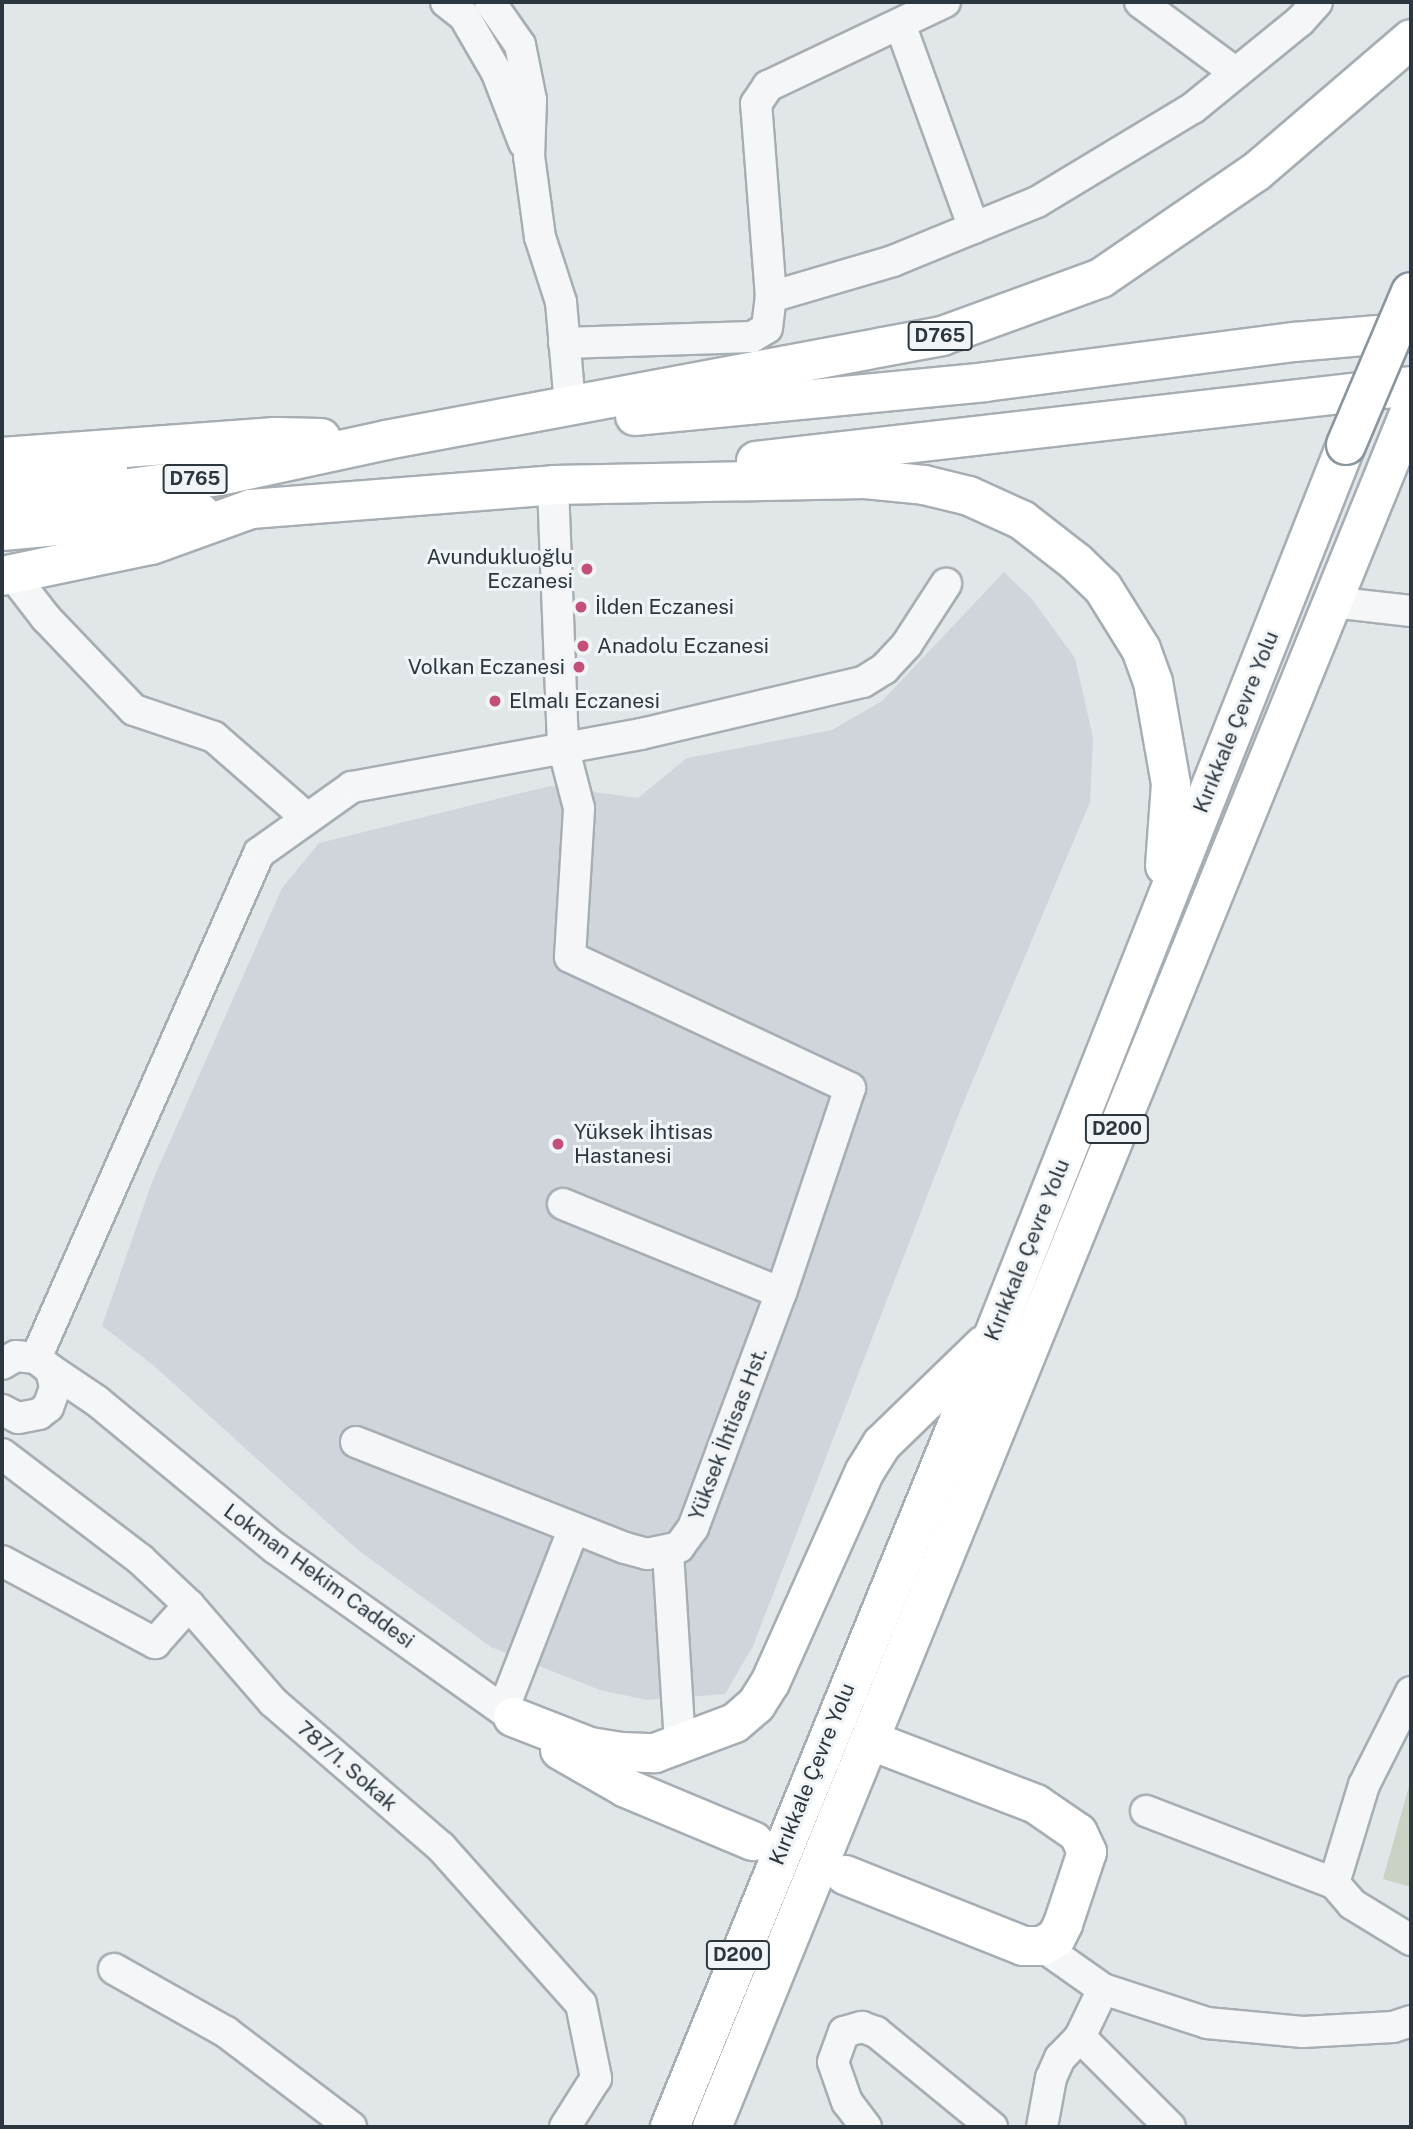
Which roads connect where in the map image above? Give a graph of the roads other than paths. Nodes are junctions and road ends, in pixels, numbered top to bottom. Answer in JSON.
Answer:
{"nodes":[{"id":1,"x":446,"y":2,"type":"edge"},
{"id":2,"x":490,"y":2,"type":"edge"},
{"id":3,"x":945,"y":2,"type":"edge"},
{"id":4,"x":1140,"y":2,"type":"edge"},
{"id":5,"x":1317,"y":2,"type":"edge"},
{"id":6,"x":900,"y":24,"type":"junction"},
{"id":7,"x":1411,"y":39,"type":"edge"},
{"id":8,"x":1236,"y":73,"type":"junction"},
{"id":9,"x":529,"y":156,"type":"junction"},
{"id":10,"x":974,"y":228,"type":"junction"},
{"id":11,"x":1411,"y":292,"type":"edge"},
{"id":12,"x":771,"y":297,"type":"junction"},
{"id":13,"x":1411,"y":332,"type":"edge"},
{"id":14,"x":564,"y":343,"type":"junction"},
{"id":15,"x":1411,"y":386,"type":"edge"},
{"id":16,"x":570,"y":405,"type":"junction"},
{"id":17,"x":1411,"y":409,"type":"edge"},
{"id":18,"x":275,"y":437,"type":"junction"},
{"id":19,"x":387,"y":440,"type":"junction"},
{"id":20,"x":2,"y":457,"type":"edge"},
{"id":21,"x":2,"y":479,"type":"edge"},
{"id":22,"x":553,"y":485,"type":"junction"},
{"id":23,"x":2,"y":505,"type":"edge"},
{"id":24,"x":251,"y":509,"type":"junction"},
{"id":25,"x":2,"y":531,"type":"edge"},
{"id":26,"x":5,"y":566,"type":"edge"},
{"id":27,"x":946,"y":584,"type":"dead end"},
{"id":28,"x":1332,"y":602,"type":"junction"},
{"id":29,"x":1411,"y":611,"type":"edge"},
{"id":30,"x":563,"y":746,"type":"junction"},
{"id":31,"x":307,"y":818,"type":"junction"},
{"id":32,"x":1160,"y":916,"type":"junction"},
{"id":33,"x":563,"y":1204,"type":"dead end"},
{"id":34,"x":781,"y":1293,"type":"junction"},
{"id":35,"x":993,"y":1336,"type":"junction"},
{"id":36,"x":3,"y":1361,"type":"edge"},
{"id":37,"x":43,"y":1364,"type":"junction"},
{"id":38,"x":48,"y":1407,"type":"junction"},
{"id":39,"x":6,"y":1423,"type":"edge"},
{"id":40,"x":129,"y":1431,"type":"junction"},
{"id":41,"x":356,"y":1442,"type":"dead end"},
{"id":42,"x":2,"y":1454,"type":"edge"},
{"id":43,"x":574,"y":1528,"type":"junction"},
{"id":44,"x":668,"y":1553,"type":"junction"},
{"id":45,"x":2,"y":1561,"type":"edge"},
{"id":46,"x":189,"y":1605,"type":"junction"},
{"id":47,"x":1411,"y":1692,"type":"edge"},
{"id":48,"x":508,"y":1713,"type":"junction"},
{"id":49,"x":872,"y":1741,"type":"junction"},
{"id":50,"x":680,"y":1745,"type":"junction"},
{"id":51,"x":1146,"y":1811,"type":"dead end"},
{"id":52,"x":689,"y":1814,"type":"junction"},
{"id":53,"x":753,"y":1841,"type":"dead end"},
{"id":54,"x":845,"y":1875,"type":"dead end"},
{"id":55,"x":1334,"y":1883,"type":"junction"},
{"id":56,"x":1411,"y":1940,"type":"edge"},
{"id":57,"x":1042,"y":1946,"type":"junction"},
{"id":58,"x":114,"y":1969,"type":"dead end"},
{"id":59,"x":1103,"y":1989,"type":"junction"},
{"id":60,"x":1411,"y":2021,"type":"edge"},
{"id":61,"x":1080,"y":2038,"type":"junction"},
{"id":62,"x":351,"y":2127,"type":"edge"},
{"id":63,"x":565,"y":2127,"type":"edge"},
{"id":64,"x":670,"y":2127,"type":"edge"},
{"id":65,"x":712,"y":2127,"type":"edge"},
{"id":66,"x":866,"y":2127,"type":"edge"},
{"id":67,"x":992,"y":2127,"type":"edge"},
{"id":68,"x":1042,"y":2127,"type":"edge"},
{"id":69,"x":1170,"y":2127,"type":"edge"}],
"edges":[{"from":1,"to":9,"type":"street"},
{"from":2,"to":9,"type":"street"},
{"from":3,"to":6,"type":"street"},
{"from":4,"to":8,"type":"street"},
{"from":5,"to":8,"type":"street"},
{"from":6,"to":10,"type":"street"},
{"from":6,"to":12,"type":"street"},
{"from":7,"to":16,"type":"main road","number":"D765"},
{"from":8,"to":10,"type":"street"},
{"from":9,"to":14,"type":"street"},
{"from":10,"to":12,"type":"street"},
{"from":11,"to":32,"type":"main road","name":"Kırıkkale Çevre Yolu","number":"D200","bridge":true},
{"from":12,"to":14,"type":"street"},
{"from":13,"to":19,"type":"main road"},
{"from":14,"to":16,"type":"street"},
{"from":15,"to":22,"type":"main road"},
{"from":16,"to":19,"type":"main road","number":"D765"},
{"from":17,"to":28,"type":"main road","name":"Kırıkkale Çevre Yolu","number":"D200"},
{"from":18,"to":19,"type":"main road"},
{"from":18,"to":20,"type":"main road"},
{"from":18,"to":21,"type":"main road"},
{"from":19,"to":23,"type":"main road","number":"D765"},
{"from":22,"to":24,"type":"main road"},
{"from":22,"to":30,"type":"street"},
{"from":22,"to":32,"type":"main road"},
{"from":24,"to":25,"type":"main road","number":"D765"},
{"from":24,"to":26,"type":"main road"},
{"from":26,"to":31,"type":"street"},
{"from":27,"to":30,"type":"street"},
{"from":28,"to":29,"type":"street"},
{"from":28,"to":49,"type":"main road","name":"Kırıkkale Çevre Yolu","number":"D200"},
{"from":30,"to":31,"type":"street"},
{"from":30,"to":34,"type":"street","name":"Yüksek İhtisas Hst."},
{"from":31,"to":37,"type":"street"},
{"from":32,"to":35,"type":"main road","name":"Kırıkkale Çevre Yolu","number":"D200"},
{"from":33,"to":34,"type":"street"},
{"from":34,"to":44,"type":"street","name":"Yüksek İhtisas Hst."},
{"from":35,"to":50,"type":"main road"},
{"from":35,"to":64,"type":"main road","name":"Kırıkkale Çevre Yolu","number":"D200"},
{"from":36,"to":37,"type":"street"},
{"from":37,"to":38,"type":"street"},
{"from":37,"to":40,"type":"street"},
{"from":38,"to":39,"type":"street"},
{"from":38,"to":40,"type":"street"},
{"from":40,"to":48,"type":"street","name":"Lokman Hekim Caddesi"},
{"from":41,"to":43,"type":"street"},
{"from":42,"to":46,"type":"street","name":"787/1. Sokak"},
{"from":43,"to":44,"type":"street"},
{"from":43,"to":48,"type":"street"},
{"from":44,"to":50,"type":"street"},
{"from":45,"to":46,"type":"street"},
{"from":46,"to":63,"type":"street","name":"787/1. Sokak"},
{"from":47,"to":55,"type":"street"},
{"from":48,"to":50,"type":"main road"},
{"from":48,"to":52,"type":"main road"},
{"from":49,"to":57,"type":"main road"},
{"from":49,"to":65,"type":"main road","name":"Kırıkkale Çevre Yolu","number":"D200"},
{"from":50,"to":52,"type":"main road"},
{"from":51,"to":55,"type":"street"},
{"from":52,"to":53,"type":"main road"},
{"from":54,"to":57,"type":"main road"},
{"from":55,"to":56,"type":"street"},
{"from":57,"to":59,"type":"street"},
{"from":58,"to":62,"type":"street"},
{"from":59,"to":60,"type":"street"},
{"from":59,"to":61,"type":"street"},
{"from":61,"to":68,"type":"street"},
{"from":61,"to":69,"type":"street"},
{"from":66,"to":67,"type":"street"}]}
